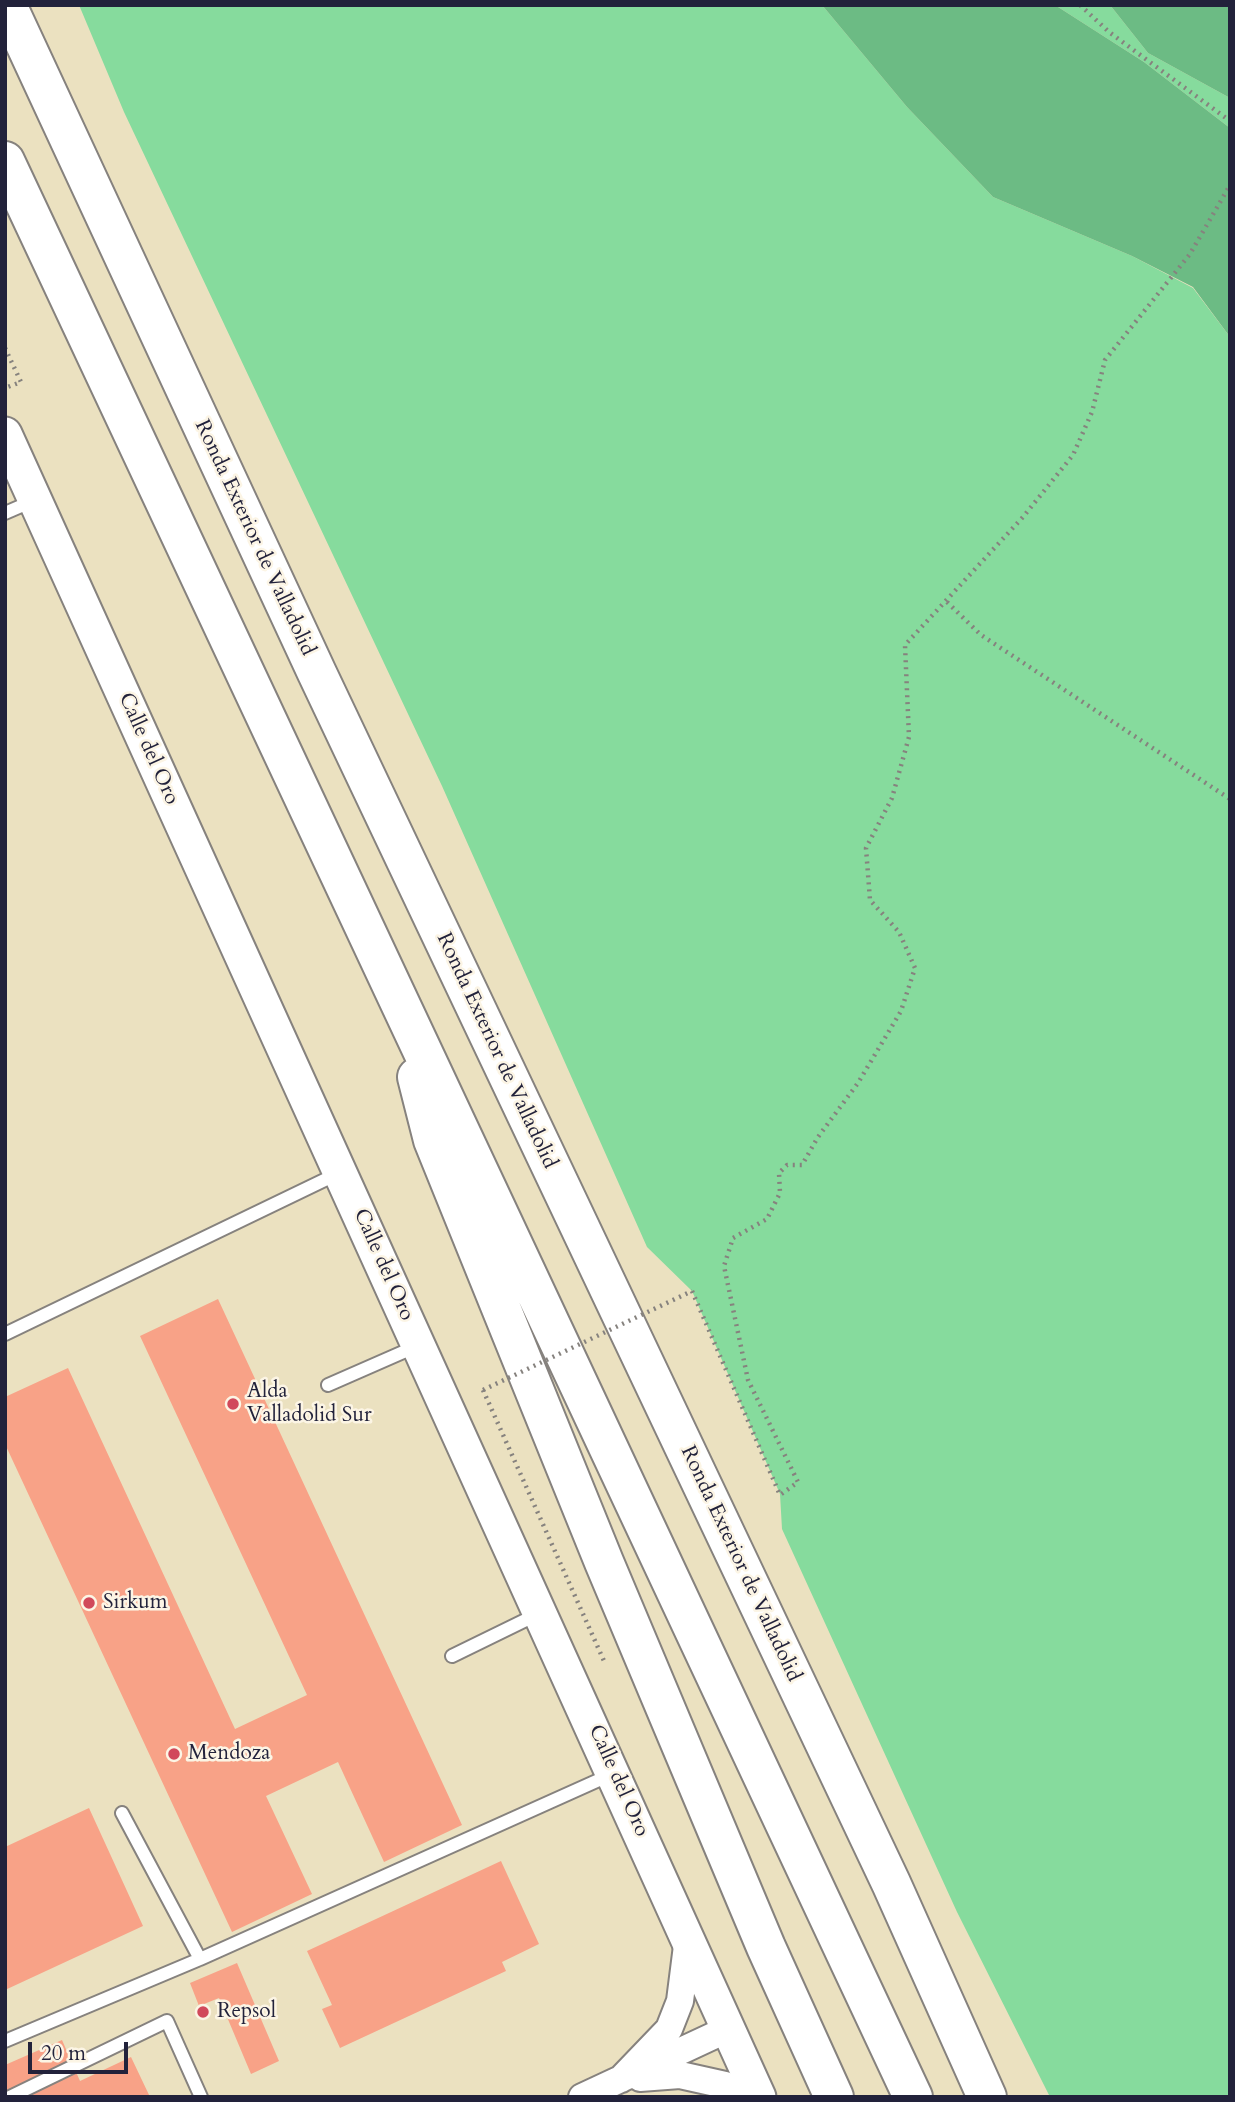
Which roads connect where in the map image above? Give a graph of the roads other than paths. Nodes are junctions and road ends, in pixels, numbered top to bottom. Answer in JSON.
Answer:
{"nodes":[{"id":1,"x":7,"y":5,"type":"edge"},
{"id":2,"x":5,"y":161,"type":"edge"},
{"id":3,"x":5,"y":434,"type":"edge"},
{"id":4,"x":35,"y":500,"type":"junction"},
{"id":5,"x":5,"y":513,"type":"edge"},
{"id":6,"x":394,"y":987,"type":"junction"},
{"id":7,"x":341,"y":1172,"type":"junction"},
{"id":8,"x":5,"y":1334,"type":"edge"},
{"id":9,"x":419,"y":1345,"type":"junction"},
{"id":10,"x":328,"y":1385,"type":"dead end"},
{"id":11,"x":541,"y":1612,"type":"junction"},
{"id":12,"x":452,"y":1656,"type":"dead end"},
{"id":13,"x":614,"y":1774,"type":"junction"},
{"id":14,"x":122,"y":1813,"type":"dead end"},
{"id":15,"x":891,"y":1883,"type":"junction"},
{"id":16,"x":688,"y":1938,"type":"junction"},
{"id":17,"x":200,"y":1959,"type":"junction"},
{"id":18,"x":728,"y":2029,"type":"junction"},
{"id":19,"x":5,"y":2042,"type":"edge"},
{"id":20,"x":621,"y":2079,"type":"junction"},
{"id":21,"x":10,"y":2097,"type":"edge"},
{"id":22,"x":201,"y":2097,"type":"edge"},
{"id":23,"x":582,"y":2097,"type":"edge"},
{"id":24,"x":743,"y":2097,"type":"edge"},
{"id":25,"x":760,"y":2097,"type":"edge"},
{"id":26,"x":834,"y":2097,"type":"edge"},
{"id":27,"x":913,"y":2097,"type":"edge"},
{"id":28,"x":987,"y":2097,"type":"edge"},
{"id":29,"x":1006,"y":2097,"type":"edge"}],
"edges":[{"from":1,"to":15,"type":"highway","name":"Ronda Exterior de Valladolid"},
{"from":2,"to":6,"type":"highway"},
{"from":3,"to":4,"type":"street","name":"Calle del Oro"},
{"from":4,"to":5,"type":"lane"},
{"from":4,"to":7,"type":"street","name":"Calle del Oro"},
{"from":6,"to":26,"type":"highway"},
{"from":6,"to":27,"type":"highway"},
{"from":7,"to":8,"type":"lane"},
{"from":7,"to":9,"type":"street","name":"Calle del Oro"},
{"from":9,"to":10,"type":"lane"},
{"from":9,"to":11,"type":"street","name":"Calle del Oro"},
{"from":11,"to":12,"type":"lane"},
{"from":11,"to":13,"type":"street","name":"Calle del Oro"},
{"from":13,"to":16,"type":"street","name":"Calle del Oro"},
{"from":13,"to":17,"type":"lane"},
{"from":14,"to":17,"type":"lane"},
{"from":15,"to":28,"type":"highway","name":"Ronda Exterior de Valladolid"},
{"from":15,"to":29,"type":"highway"},
{"from":16,"to":18,"type":"street","name":"Calle del Oro"},
{"from":16,"to":20,"type":"street"},
{"from":17,"to":19,"type":"lane"},
{"from":18,"to":20,"type":"street"},
{"from":18,"to":25,"type":"street","name":"Calle del Oro"},
{"from":20,"to":23,"type":"street"},
{"from":20,"to":24,"type":"street"},
{"from":21,"to":22,"type":"lane"}]}
